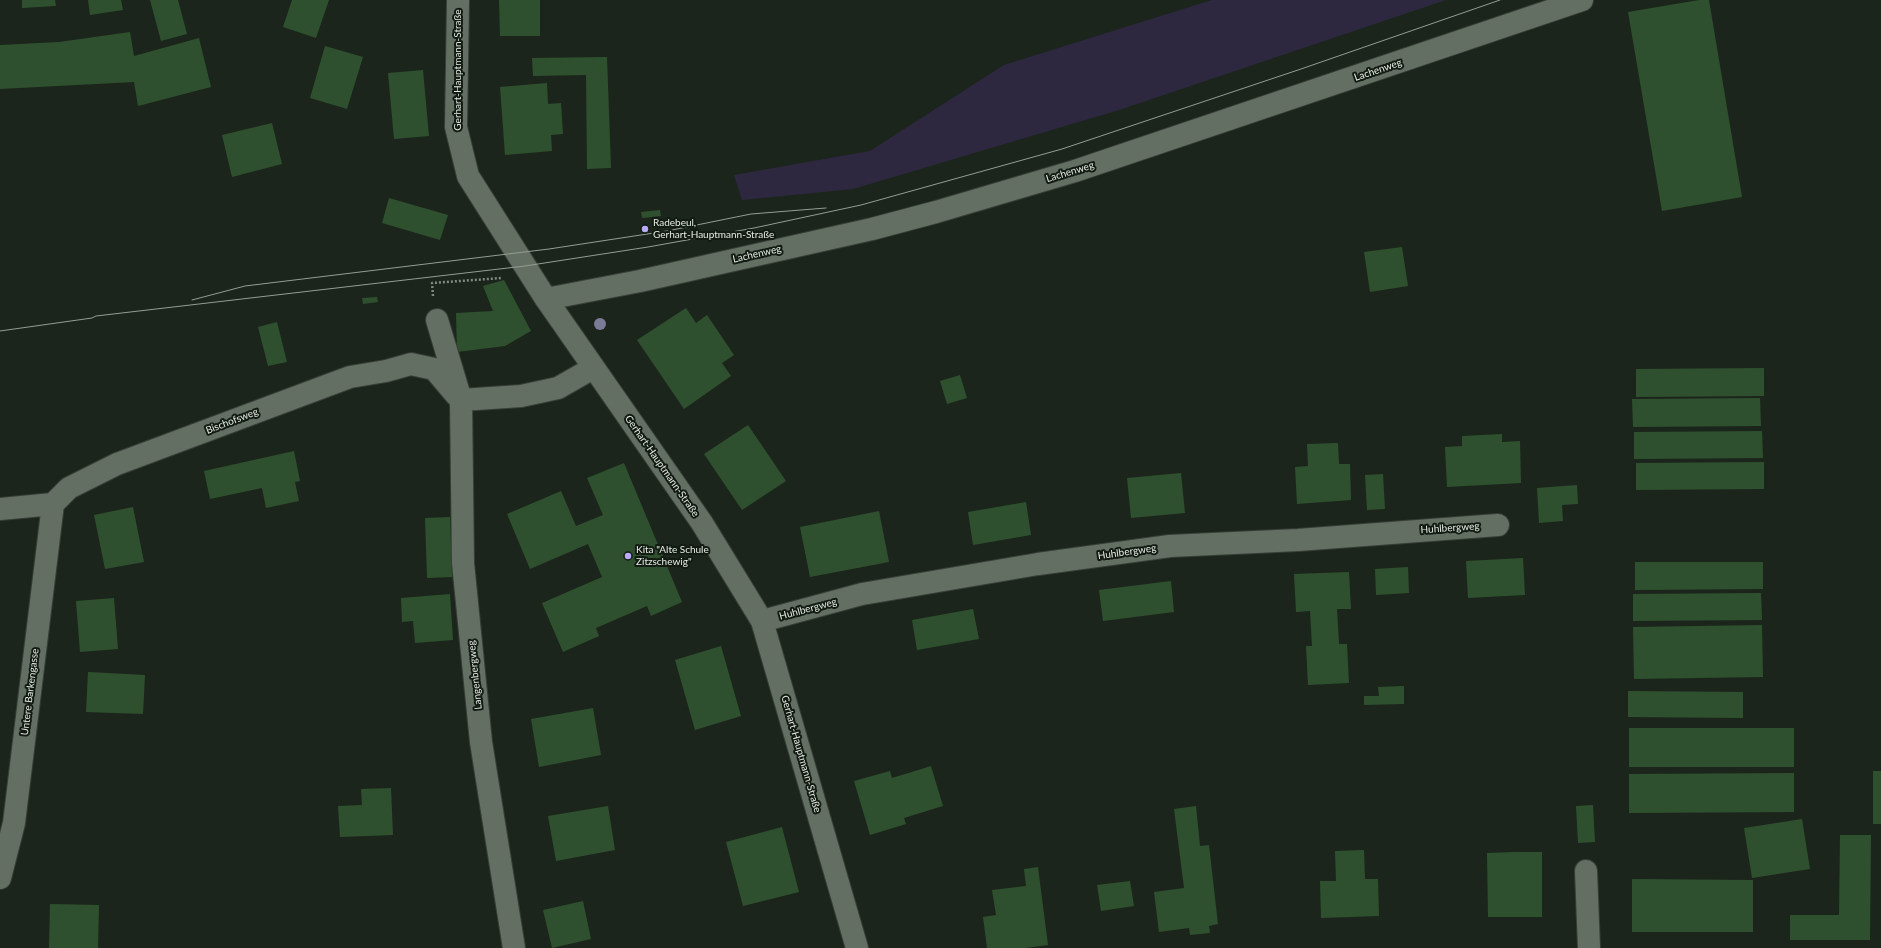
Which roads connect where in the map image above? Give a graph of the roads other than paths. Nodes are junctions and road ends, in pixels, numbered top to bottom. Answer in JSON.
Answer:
{"nodes":[{"id":1,"x":458,"y":0,"type":"edge"},
{"id":2,"x":1582,"y":0,"type":"edge"},
{"id":3,"x":546,"y":299,"type":"junction"},
{"id":4,"x":437,"y":320,"type":"road end"},
{"id":5,"x":593,"y":368,"type":"junction"},
{"id":6,"x":461,"y":400,"type":"junction"},
{"id":7,"x":52,"y":504,"type":"junction"},
{"id":8,"x":0,"y":509,"type":"edge"},
{"id":9,"x":1498,"y":525,"type":"dead end"},
{"id":10,"x":762,"y":621,"type":"junction"},
{"id":11,"x":1586,"y":871,"type":"dead end"},
{"id":12,"x":0,"y":878,"type":"edge"},
{"id":13,"x":514,"y":948,"type":"edge"},
{"id":14,"x":857,"y":948,"type":"edge"},
{"id":15,"x":1589,"y":948,"type":"edge"}],
"edges":[{"from":1,"to":3,"type":"street","name":"Gerhart-Hauptmann-Straße"},
{"from":2,"to":3,"type":"street","name":"Lachenweg"},
{"from":3,"to":5,"type":"street","name":"Gerhart-Hauptmann-Straße"},
{"from":4,"to":6,"type":"street"},
{"from":5,"to":6,"type":"street"},
{"from":5,"to":10,"type":"street","name":"Gerhart-Hauptmann-Straße"},
{"from":6,"to":7,"type":"street","name":"Bischofsweg"},
{"from":6,"to":13,"type":"street","name":"Langenbergweg"},
{"from":7,"to":8,"type":"street"},
{"from":7,"to":12,"type":"street","name":"Untere Barkengasse"},
{"from":9,"to":10,"type":"street","name":"Huhlbergweg"},
{"from":10,"to":14,"type":"street","name":"Gerhart-Hauptmann-Straße"},
{"from":11,"to":15,"type":"street"}]}
